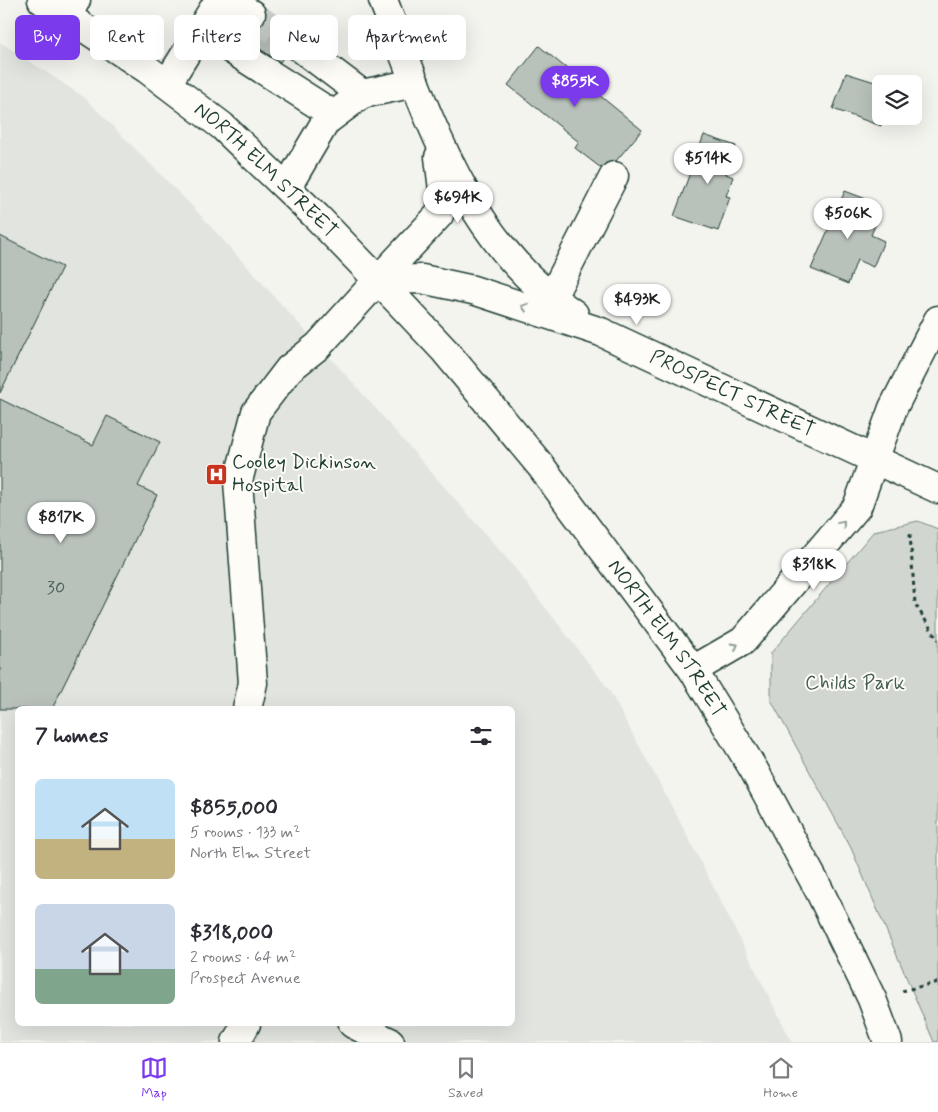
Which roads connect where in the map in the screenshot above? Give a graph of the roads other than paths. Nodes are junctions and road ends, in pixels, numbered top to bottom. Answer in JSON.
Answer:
{"nodes":[{"id":1,"x":42,"y":0,"type":"edge"},
{"id":2,"x":219,"y":0,"type":"edge"},
{"id":3,"x":226,"y":0,"type":"edge"},
{"id":4,"x":383,"y":0,"type":"edge"},
{"id":5,"x":71,"y":8,"type":"edge"},
{"id":6,"x":251,"y":14,"type":"tunnel mouth"},
{"id":7,"x":210,"y":15,"type":"edge"},
{"id":8,"x":174,"y":58,"type":"edge"},
{"id":9,"x":248,"y":60,"type":"edge"},
{"id":10,"x":317,"y":60,"type":"tunnel mouth"},
{"id":11,"x":157,"y":76,"type":"junction"},
{"id":12,"x":415,"y":83,"type":"junction"},
{"id":13,"x":362,"y":94,"type":"junction"},
{"id":14,"x":334,"y":115,"type":"junction"},
{"id":15,"x":435,"y":135,"type":"junction"},
{"id":16,"x":614,"y":176,"type":"dead end"},
{"id":17,"x":287,"y":188,"type":"junction"},
{"id":18,"x":378,"y":280,"type":"junction"},
{"id":19,"x":551,"y":299,"type":"junction"},
{"id":20,"x":938,"y":320,"type":"edge"},
{"id":21,"x":600,"y":332,"type":"junction"},
{"id":22,"x":873,"y":460,"type":"junction"},
{"id":23,"x":938,"y":489,"type":"edge"},
{"id":24,"x":693,"y":670,"type":"junction"},
{"id":25,"x":248,"y":706,"type":"edge"},
{"id":26,"x":245,"y":1026,"type":"edge"},
{"id":27,"x":357,"y":1026,"type":"edge"},
{"id":28,"x":236,"y":1042,"type":"edge"},
{"id":29,"x":390,"y":1042,"type":"edge"},
{"id":30,"x":888,"y":1042,"type":"edge"}],
"edges":[{"from":1,"to":5,"type":"main road","name":"NORTH ELM STREET"},
{"from":2,"to":7,"type":"main road"},
{"from":3,"to":6,"type":"main road"},
{"from":4,"to":12,"type":"main road"},
{"from":5,"to":11,"type":"main road","name":"NORTH ELM STREET"},
{"from":8,"to":11,"type":"main road"},
{"from":9,"to":14,"type":"main road"},
{"from":10,"to":13,"type":"main road"},
{"from":11,"to":17,"type":"main road","name":"NORTH ELM STREET"},
{"from":12,"to":13,"type":"main road"},
{"from":12,"to":15,"type":"main road"},
{"from":13,"to":14,"type":"main road"},
{"from":14,"to":17,"type":"main road"},
{"from":15,"to":18,"type":"main road"},
{"from":15,"to":19,"type":"main road"},
{"from":16,"to":19,"type":"main road"},
{"from":17,"to":18,"type":"main road","name":"NORTH ELM STREET"},
{"from":21,"to":18,"type":"main road","name":"PROSPECT STREET","one_way":true},
{"from":18,"to":24,"type":"main road","name":"NORTH ELM STREET"},
{"from":18,"to":25,"type":"main road"},
{"from":19,"to":21,"type":"main road"},
{"from":20,"to":22,"type":"main road"},
{"from":21,"to":22,"type":"main road","name":"PROSPECT STREET"},
{"from":22,"to":23,"type":"main road","name":"PROSPECT STREET"},
{"from":24,"to":22,"type":"main road","one_way":true},
{"from":24,"to":30,"type":"main road","name":"NORTH ELM STREET"},
{"from":26,"to":28,"type":"main road"},
{"from":27,"to":29,"type":"main road"}]}
